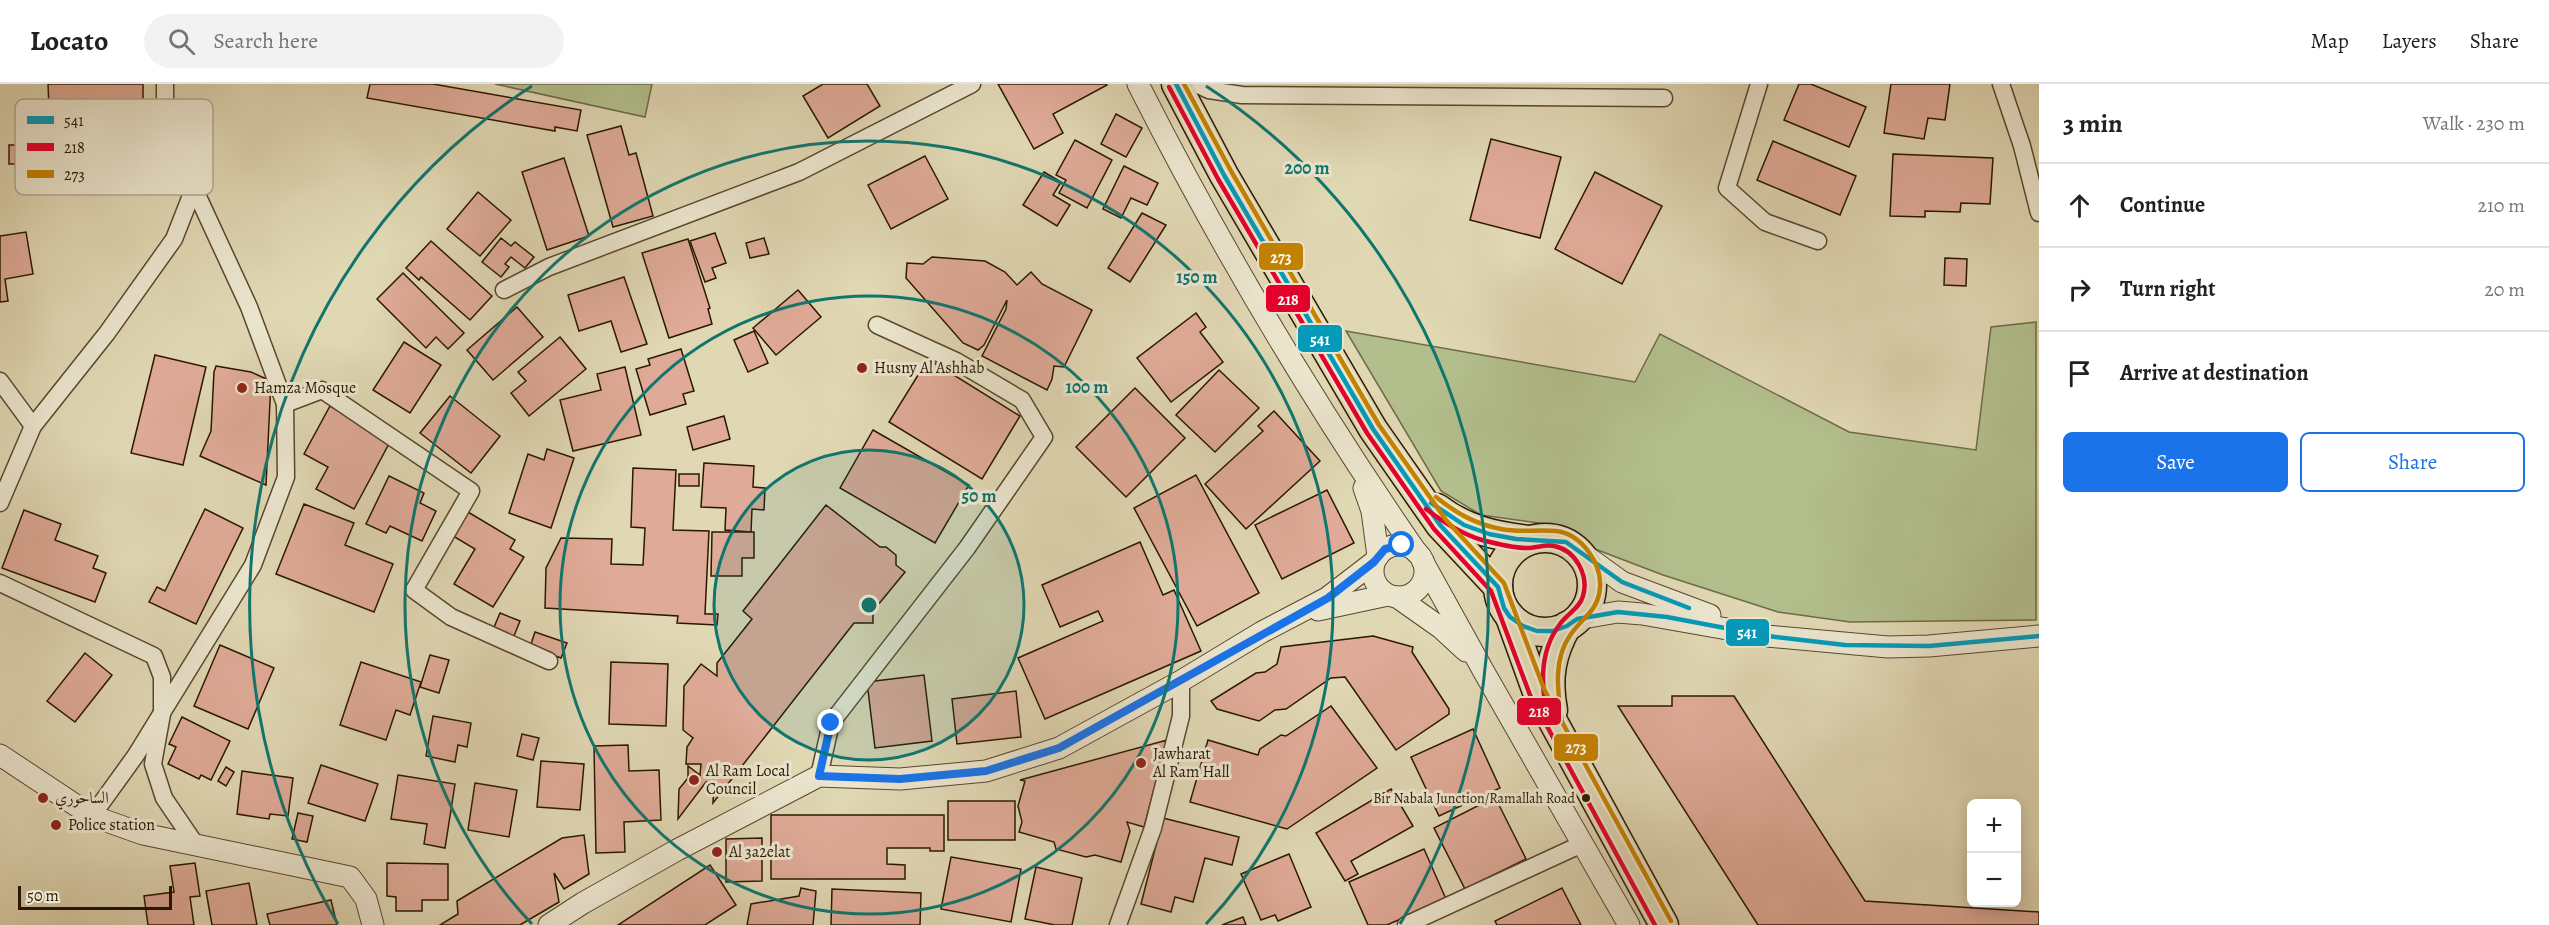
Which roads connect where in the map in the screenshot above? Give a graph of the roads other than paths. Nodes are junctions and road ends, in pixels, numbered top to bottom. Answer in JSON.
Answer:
{"nodes":[{"id":1,"x":972,"y":84,"type":"edge"},
{"id":2,"x":1138,"y":84,"type":"edge"},
{"id":3,"x":1176,"y":84,"type":"edge"},
{"id":4,"x":1196,"y":84,"type":"edge"},
{"id":5,"x":1759,"y":84,"type":"edge"},
{"id":6,"x":2001,"y":84,"type":"edge"},
{"id":7,"x":1375,"y":90,"type":"edge"},
{"id":8,"x":1599,"y":91,"type":"edge"},
{"id":9,"x":1664,"y":98,"type":"dead end"},
{"id":10,"x":191,"y":195,"type":"edge"},
{"id":11,"x":197,"y":195,"type":"edge"},
{"id":12,"x":2039,"y":213,"type":"edge"},
{"id":13,"x":1818,"y":241,"type":"dead end"},
{"id":14,"x":504,"y":290,"type":"dead end"},
{"id":15,"x":877,"y":325,"type":"dead end"},
{"id":16,"x":0,"y":381,"type":"edge"},
{"id":17,"x":285,"y":404,"type":"junction"},
{"id":18,"x":33,"y":426,"type":"junction"},
{"id":19,"x":1356,"y":464,"type":"junction"},
{"id":20,"x":1410,"y":485,"type":"junction"},
{"id":21,"x":0,"y":502,"type":"edge"},
{"id":22,"x":1530,"y":540,"type":"junction"},
{"id":23,"x":1575,"y":548,"type":"junction"},
{"id":24,"x":1420,"y":556,"type":"junction"},
{"id":25,"x":1376,"y":559,"type":"junction"},
{"id":26,"x":0,"y":583,"type":"edge"},
{"id":27,"x":1498,"y":587,"type":"junction"},
{"id":28,"x":1393,"y":596,"type":"junction"},
{"id":29,"x":1510,"y":617,"type":"junction"},
{"id":30,"x":1572,"y":623,"type":"junction"},
{"id":31,"x":1262,"y":632,"type":"junction"},
{"id":32,"x":1767,"y":636,"type":"junction"},
{"id":33,"x":2039,"y":636,"type":"edge"},
{"id":34,"x":549,"y":662,"type":"dead end"},
{"id":35,"x":1484,"y":672,"type":"junction"},
{"id":36,"x":1181,"y":681,"type":"junction"},
{"id":37,"x":162,"y":714,"type":"junction"},
{"id":38,"x":1555,"y":724,"type":"junction"},
{"id":39,"x":0,"y":755,"type":"edge"},
{"id":40,"x":819,"y":776,"type":"junction"},
{"id":41,"x":92,"y":816,"type":"junction"},
{"id":42,"x":1582,"y":844,"type":"junction"},
{"id":43,"x":196,"y":845,"type":"junction"},
{"id":44,"x":373,"y":925,"type":"edge"},
{"id":45,"x":549,"y":925,"type":"edge"},
{"id":46,"x":1118,"y":925,"type":"edge"},
{"id":47,"x":1406,"y":925,"type":"edge"},
{"id":48,"x":1629,"y":925,"type":"edge"},
{"id":49,"x":1664,"y":925,"type":"edge"}],
"edges":[{"from":1,"to":14,"type":"street"},
{"from":2,"to":19,"type":"street"},
{"from":3,"to":20,"type":"highway"},
{"from":4,"to":7,"type":"street"},
{"from":5,"to":13,"type":"street"},
{"from":6,"to":12,"type":"street"},
{"from":7,"to":8,"type":"street"},
{"from":8,"to":9,"type":"street"},
{"from":10,"to":18,"type":"street"},
{"from":11,"to":17,"type":"street"},
{"from":15,"to":40,"type":"street"},
{"from":16,"to":18,"type":"street"},
{"from":17,"to":34,"type":"street"},
{"from":17,"to":37,"type":"street"},
{"from":18,"to":21,"type":"street"},
{"from":19,"to":24,"type":"street"},
{"from":19,"to":25,"type":"street"},
{"from":20,"to":22,"type":"highway"},
{"from":20,"to":27,"type":"highway"},
{"from":22,"to":23,"type":"highway"},
{"from":22,"to":27,"type":"highway"},
{"from":23,"to":30,"type":"highway"},
{"from":23,"to":32,"type":"street"},
{"from":24,"to":25,"type":"street"},
{"from":24,"to":28,"type":"street"},
{"from":24,"to":35,"type":"street"},
{"from":25,"to":28,"type":"street"},
{"from":25,"to":31,"type":"street"},
{"from":26,"to":37,"type":"street"},
{"from":27,"to":29,"type":"highway"},
{"from":28,"to":31,"type":"street"},
{"from":28,"to":35,"type":"street"},
{"from":29,"to":30,"type":"highway"},
{"from":29,"to":38,"type":"highway"},
{"from":30,"to":32,"type":"street"},
{"from":30,"to":38,"type":"highway"},
{"from":31,"to":36,"type":"street"},
{"from":32,"to":33,"type":"street"},
{"from":35,"to":42,"type":"street"},
{"from":36,"to":40,"type":"street"},
{"from":36,"to":46,"type":"street"},
{"from":37,"to":41,"type":"street"},
{"from":37,"to":43,"type":"street"},
{"from":38,"to":49,"type":"highway"},
{"from":39,"to":41,"type":"street"},
{"from":40,"to":45,"type":"street"},
{"from":41,"to":43,"type":"street"},
{"from":42,"to":47,"type":"street"},
{"from":42,"to":48,"type":"street"},
{"from":43,"to":44,"type":"street"}]}
